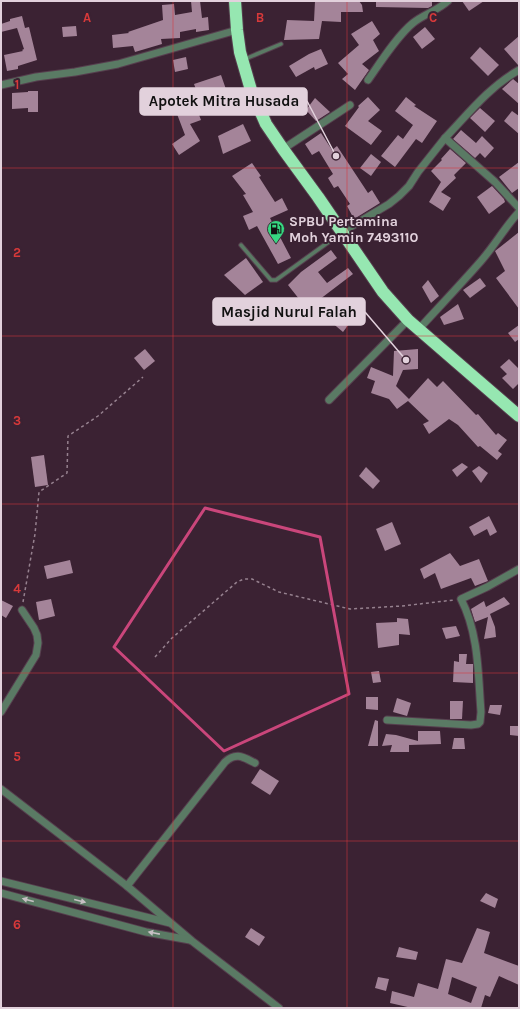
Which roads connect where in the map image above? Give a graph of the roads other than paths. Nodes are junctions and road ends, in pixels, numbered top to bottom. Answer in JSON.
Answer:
{"nodes":[{"id":1,"x":235,"y":1,"type":"edge"},
{"id":2,"x":448,"y":1,"type":"edge"},
{"id":3,"x":237,"y":30,"type":"junction"},
{"id":4,"x":281,"y":44,"type":"dead end"},
{"id":5,"x":242,"y":61,"type":"junction"},
{"id":6,"x":519,"y":70,"type":"edge"},
{"id":7,"x":368,"y":80,"type":"dead end"},
{"id":8,"x":1,"y":85,"type":"edge"},
{"id":9,"x":350,"y":105,"type":"dead end"},
{"id":10,"x":445,"y":138,"type":"junction"},
{"id":11,"x":283,"y":149,"type":"junction"},
{"id":12,"x":519,"y":208,"type":"edge"},
{"id":13,"x":519,"y":212,"type":"edge"},
{"id":14,"x":342,"y":232,"type":"junction"},
{"id":15,"x":242,"y":244,"type":"dead end"},
{"id":16,"x":408,"y":320,"type":"junction"},
{"id":17,"x":418,"y":330,"type":"junction"},
{"id":18,"x":329,"y":400,"type":"dead end"},
{"id":19,"x":519,"y":416,"type":"edge"},
{"id":20,"x":519,"y":569,"type":"edge"},
{"id":21,"x":22,"y":610,"type":"road end"},
{"id":22,"x":1,"y":712,"type":"edge"},
{"id":23,"x":386,"y":720,"type":"dead end"},
{"id":24,"x":255,"y":763,"type":"dead end"},
{"id":25,"x":1,"y":789,"type":"edge"},
{"id":26,"x":1,"y":881,"type":"edge"},
{"id":27,"x":127,"y":886,"type":"junction"},
{"id":28,"x":1,"y":892,"type":"edge"},
{"id":29,"x":172,"y":924,"type":"junction"},
{"id":30,"x":192,"y":941,"type":"junction"},
{"id":31,"x":279,"y":1008,"type":"edge"}],
"edges":[{"from":1,"to":3,"type":"highway"},
{"from":2,"to":7,"type":"street"},
{"from":3,"to":5,"type":"highway"},
{"from":3,"to":8,"type":"street"},
{"from":4,"to":5,"type":"lane"},
{"from":5,"to":11,"type":"highway"},
{"from":6,"to":10,"type":"street"},
{"from":9,"to":11,"type":"street"},
{"from":10,"to":12,"type":"street"},
{"from":10,"to":14,"type":"street"},
{"from":11,"to":14,"type":"highway"},
{"from":13,"to":17,"type":"street"},
{"from":14,"to":15,"type":"lane"},
{"from":14,"to":16,"type":"highway"},
{"from":16,"to":17,"type":"highway"},
{"from":16,"to":18,"type":"street"},
{"from":17,"to":19,"type":"highway"},
{"from":20,"to":23,"type":"street"},
{"from":21,"to":22,"type":"street"},
{"from":24,"to":27,"type":"street"},
{"from":25,"to":27,"type":"street"},
{"from":26,"to":29,"type":"street","one_way":true},
{"from":27,"to":29,"type":"street"},
{"from":30,"to":28,"type":"street","one_way":true},
{"from":29,"to":30,"type":"street"},
{"from":30,"to":31,"type":"street"}]}
